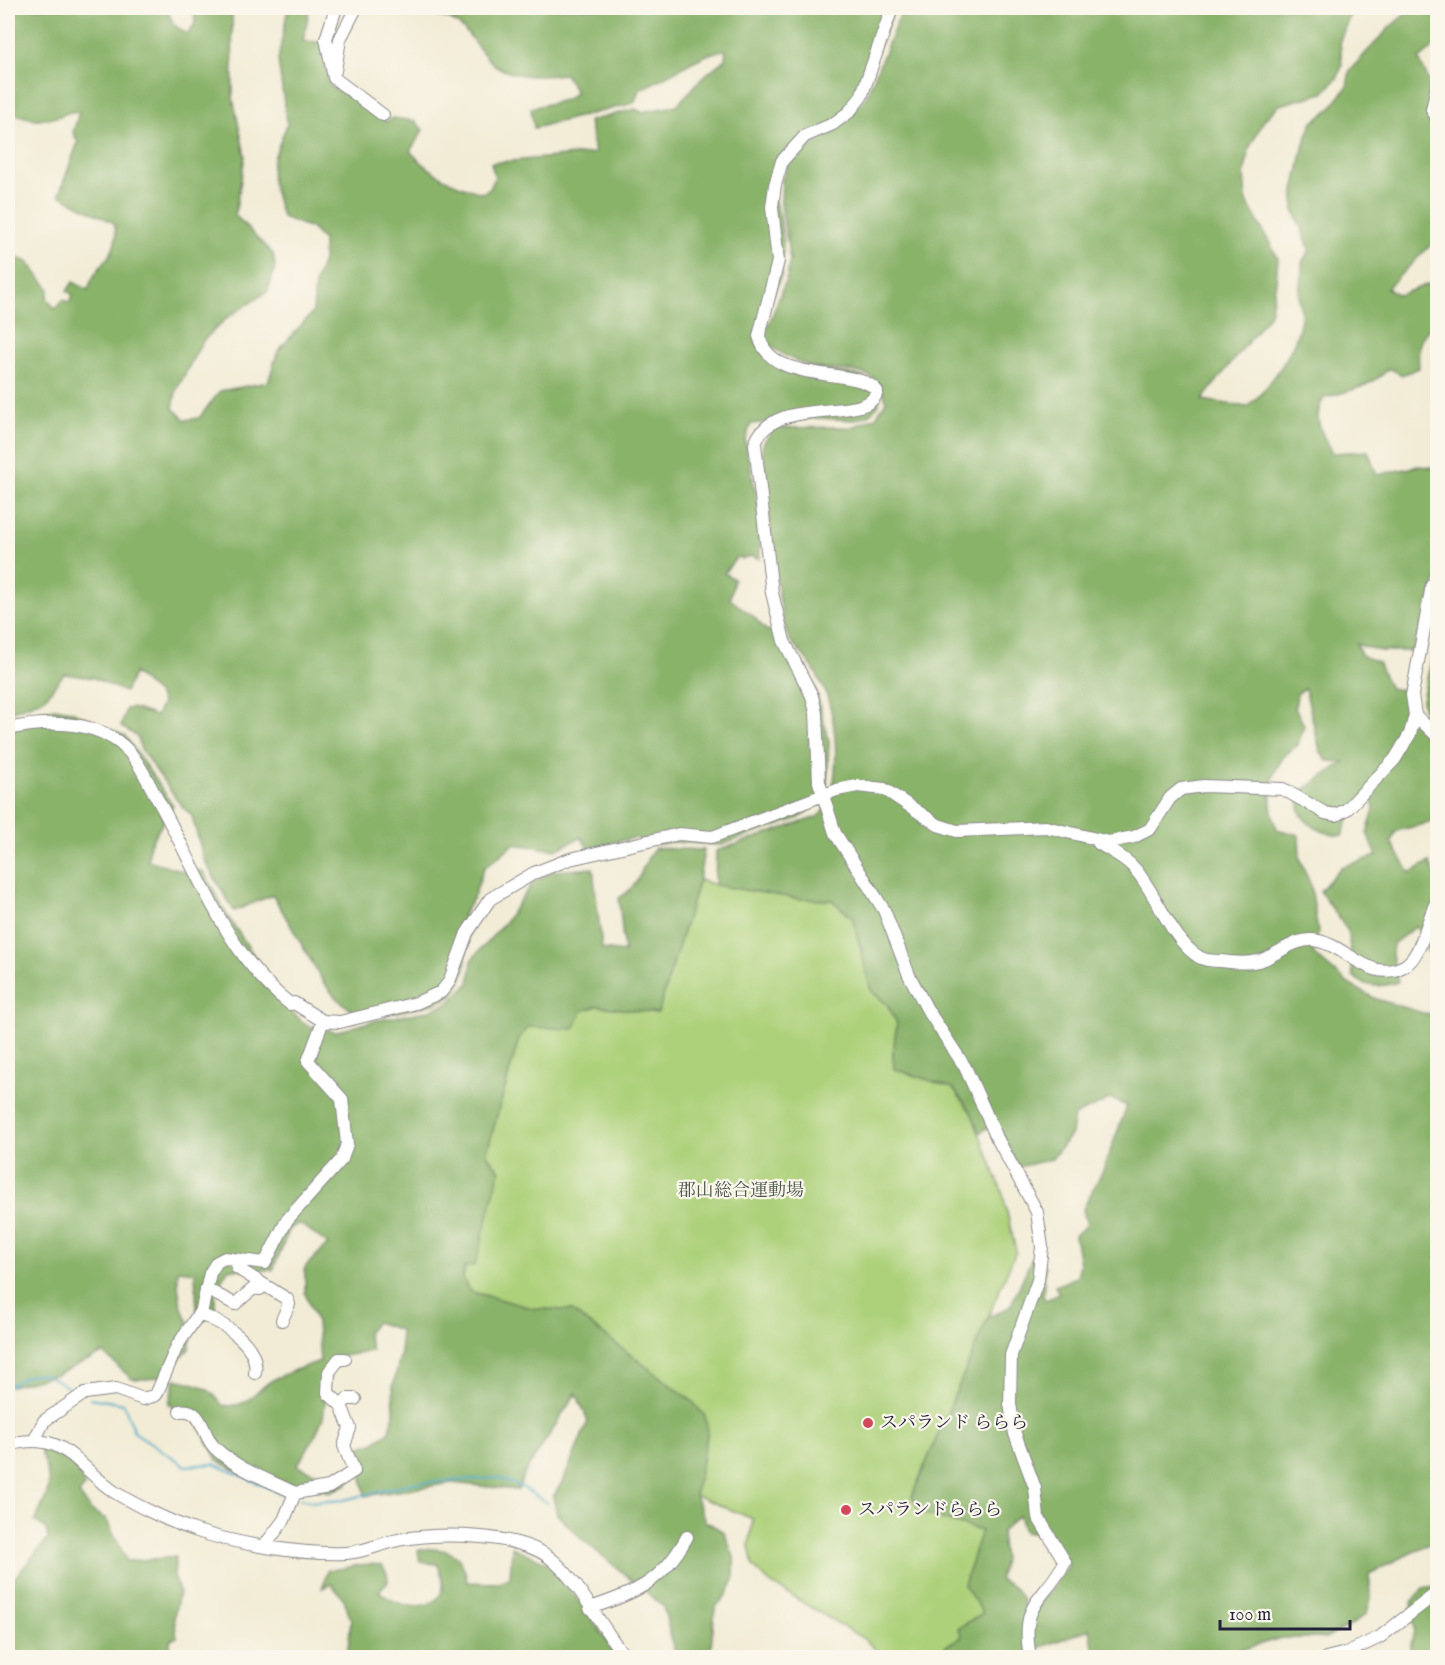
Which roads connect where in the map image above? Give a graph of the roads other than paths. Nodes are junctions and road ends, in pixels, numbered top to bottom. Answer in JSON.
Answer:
{"nodes":[{"id":1,"x":336,"y":8,"type":"edge"},
{"id":2,"x":356,"y":8,"type":"edge"},
{"id":3,"x":892,"y":8,"type":"edge"},
{"id":4,"x":334,"y":78,"type":"junction"},
{"id":5,"x":1437,"y":81,"type":"edge"},
{"id":6,"x":383,"y":115,"type":"dead end"},
{"id":7,"x":1437,"y":119,"type":"edge"},
{"id":8,"x":1437,"y":579,"type":"edge"},
{"id":9,"x":1415,"y":715,"type":"junction"},
{"id":10,"x":8,"y":729,"type":"edge"},
{"id":11,"x":1437,"y":737,"type":"edge"},
{"id":12,"x":822,"y":794,"type":"junction"},
{"id":13,"x":1090,"y":838,"type":"junction"},
{"id":14,"x":1437,"y":899,"type":"edge"},
{"id":15,"x":323,"y":1021,"type":"junction"},
{"id":16,"x":238,"y":1260,"type":"junction"},
{"id":17,"x":206,"y":1289,"type":"junction"},
{"id":18,"x":260,"y":1289,"type":"dead end"},
{"id":19,"x":199,"y":1314,"type":"junction"},
{"id":20,"x":282,"y":1320,"type":"dead end"},
{"id":21,"x":345,"y":1359,"type":"dead end"},
{"id":22,"x":255,"y":1373,"type":"dead end"},
{"id":23,"x":356,"y":1399,"type":"dead end"},
{"id":24,"x":341,"y":1405,"type":"junction"},
{"id":25,"x":180,"y":1411,"type":"dead end"},
{"id":26,"x":34,"y":1441,"type":"junction"},
{"id":27,"x":8,"y":1445,"type":"edge"},
{"id":28,"x":295,"y":1493,"type":"junction"},
{"id":29,"x":687,"y":1537,"type":"dead end"},
{"id":30,"x":266,"y":1545,"type":"junction"},
{"id":31,"x":1437,"y":1592,"type":"edge"},
{"id":32,"x":590,"y":1608,"type":"junction"},
{"id":33,"x":626,"y":1658,"type":"edge"},
{"id":34,"x":1030,"y":1658,"type":"edge"},
{"id":35,"x":1326,"y":1658,"type":"edge"}],
"edges":[{"from":1,"to":4,"type":"street"},
{"from":2,"to":4,"type":"street"},
{"from":3,"to":12,"type":"street"},
{"from":4,"to":6,"type":"street"},
{"from":5,"to":7,"type":"street"},
{"from":8,"to":9,"type":"street"},
{"from":9,"to":11,"type":"street"},
{"from":9,"to":13,"type":"street"},
{"from":10,"to":15,"type":"street"},
{"from":12,"to":13,"type":"street"},
{"from":12,"to":15,"type":"street"},
{"from":12,"to":34,"type":"street"},
{"from":13,"to":14,"type":"street"},
{"from":15,"to":16,"type":"street"},
{"from":16,"to":17,"type":"street"},
{"from":16,"to":20,"type":"street"},
{"from":17,"to":18,"type":"street"},
{"from":17,"to":19,"type":"street"},
{"from":19,"to":22,"type":"street"},
{"from":19,"to":26,"type":"street"},
{"from":21,"to":24,"type":"street"},
{"from":23,"to":24,"type":"street"},
{"from":24,"to":28,"type":"street"},
{"from":25,"to":28,"type":"street"},
{"from":26,"to":27,"type":"street"},
{"from":26,"to":30,"type":"street"},
{"from":28,"to":30,"type":"street"},
{"from":29,"to":32,"type":"street"},
{"from":30,"to":32,"type":"street"},
{"from":31,"to":35,"type":"street"},
{"from":32,"to":33,"type":"street"}]}
